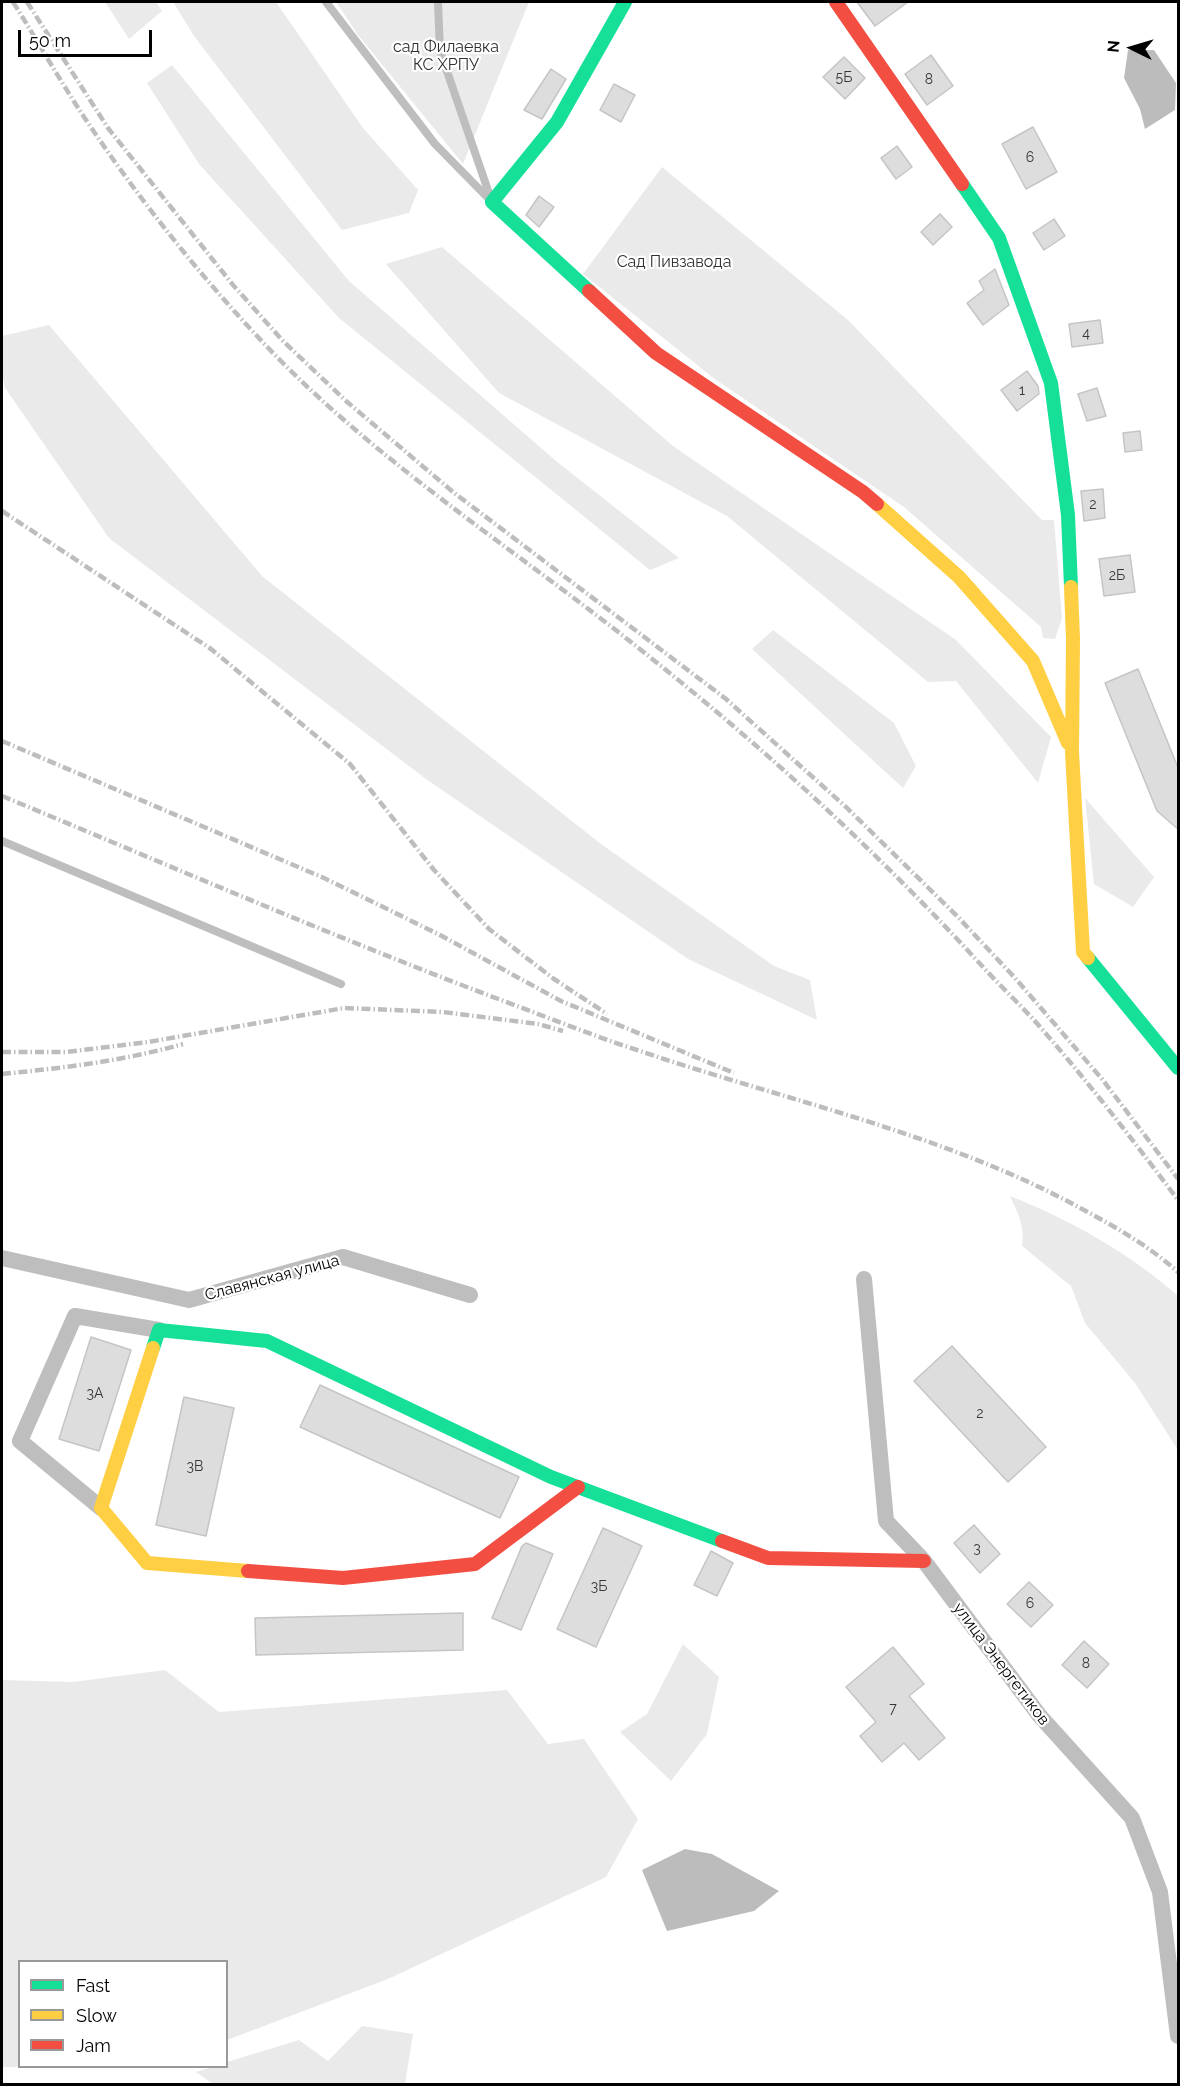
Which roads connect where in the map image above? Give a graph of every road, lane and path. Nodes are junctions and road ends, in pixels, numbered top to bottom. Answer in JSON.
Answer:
{"nodes":[{"id":1,"x":326,"y":2,"type":"edge"},
{"id":2,"x":438,"y":2,"type":"edge"},
{"id":3,"x":625,"y":2,"type":"edge"},
{"id":4,"x":836,"y":2,"type":"edge"},
{"id":5,"x":492,"y":202,"type":"junction"},
{"id":6,"x":1072,"y":752,"type":"junction"},
{"id":7,"x":2,"y":841,"type":"edge"},
{"id":8,"x":341,"y":984,"type":"dead end"},
{"id":9,"x":1179,"y":1068,"type":"edge"},
{"id":10,"x":2,"y":1257,"type":"edge"},
{"id":11,"x":864,"y":1279,"type":"dead end"},
{"id":12,"x":470,"y":1295,"type":"dead end"},
{"id":13,"x":159,"y":1330,"type":"junction"},
{"id":14,"x":578,"y":1487,"type":"junction"},
{"id":15,"x":101,"y":1508,"type":"junction"},
{"id":16,"x":924,"y":1562,"type":"junction"},
{"id":17,"x":1179,"y":2036,"type":"edge"}],
"edges":[{"from":1,"to":5,"type":"lane"},
{"from":2,"to":5,"type":"lane"},
{"from":3,"to":5,"type":"street"},
{"from":4,"to":6,"type":"street"},
{"from":5,"to":6,"type":"street"},
{"from":6,"to":9,"type":"street"},
{"from":7,"to":8,"type":"lane"},
{"from":10,"to":12,"type":"street","name":"Славянская улица"},
{"from":11,"to":16,"type":"street","name":"улица Энергетиков"},
{"from":13,"to":14,"type":"street"},
{"from":13,"to":15,"type":"street"},
{"from":13,"to":15,"type":"street"},
{"from":14,"to":15,"type":"street"},
{"from":14,"to":16,"type":"street"},
{"from":16,"to":17,"type":"street","name":"улица Энергетиков"}]}
